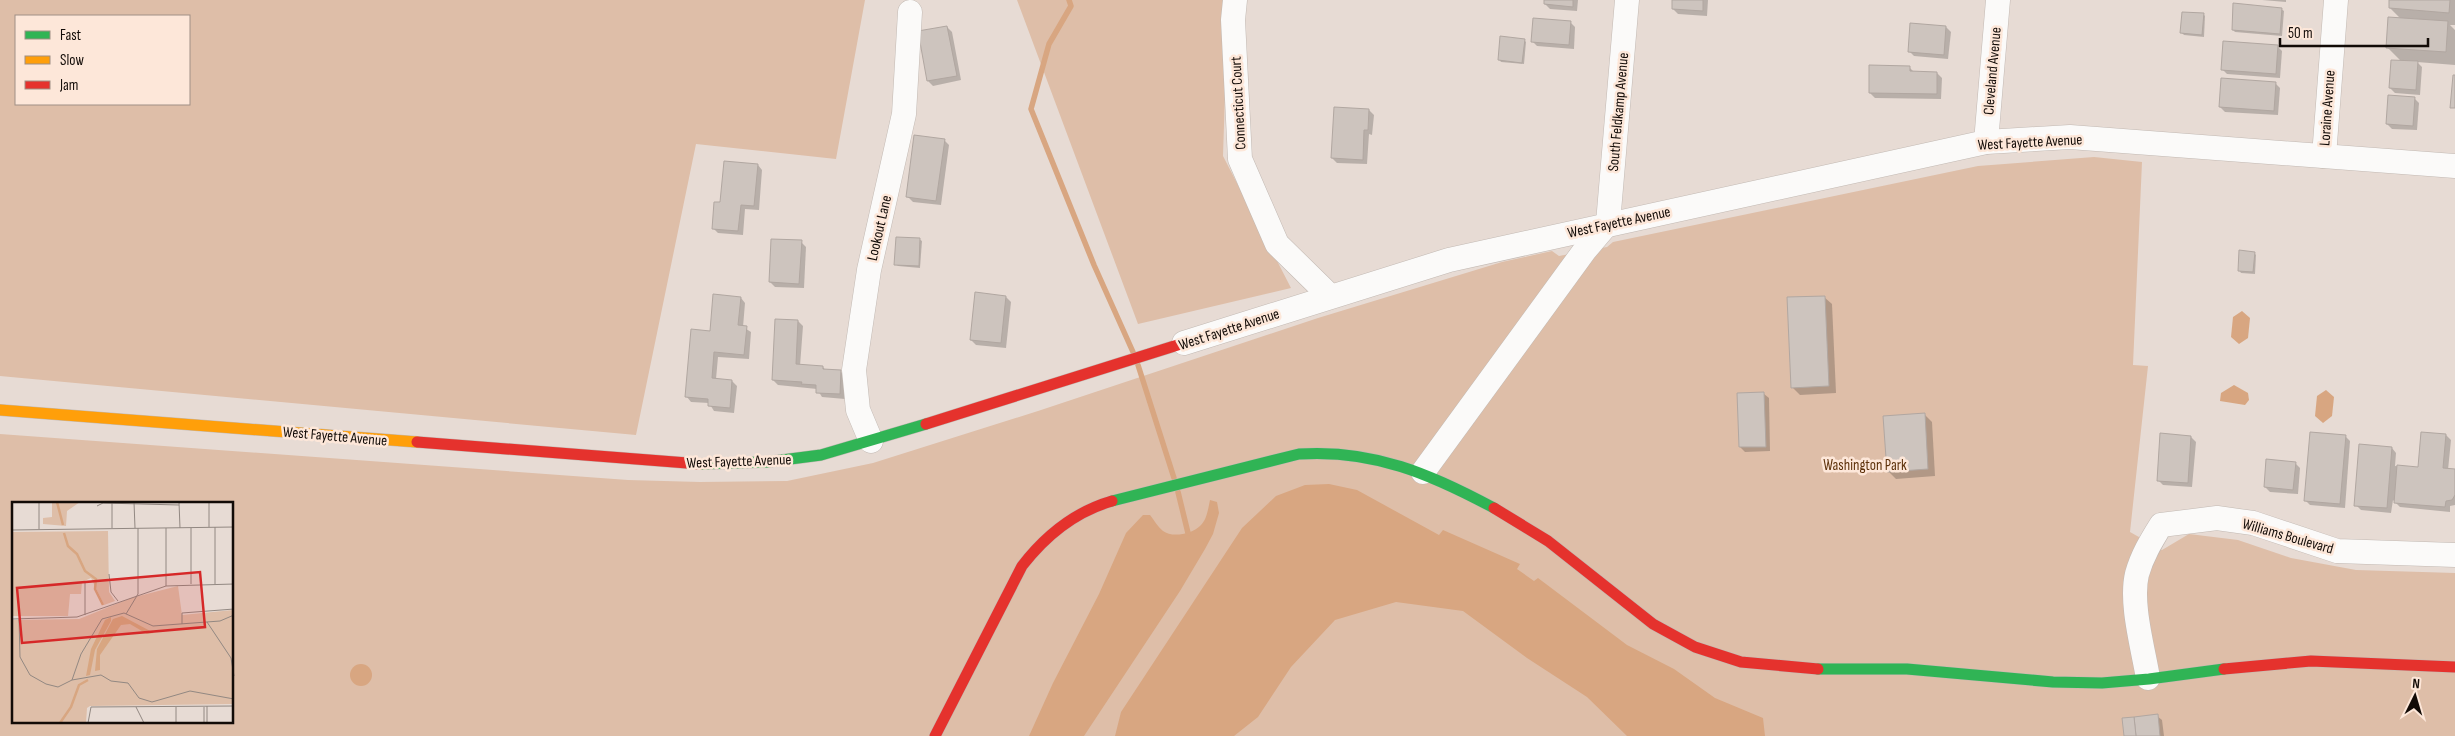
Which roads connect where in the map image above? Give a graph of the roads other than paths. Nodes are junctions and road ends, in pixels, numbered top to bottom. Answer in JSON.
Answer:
{"nodes":[{"id":1,"x":1235,"y":0,"type":"edge"},
{"id":2,"x":1627,"y":0,"type":"edge"},
{"id":3,"x":1998,"y":0,"type":"edge"},
{"id":4,"x":2336,"y":0,"type":"edge"},
{"id":5,"x":910,"y":12,"type":"dead end"},
{"id":6,"x":1986,"y":142,"type":"junction"},
{"id":7,"x":2324,"y":156,"type":"junction"},
{"id":8,"x":2455,"y":166,"type":"edge"},
{"id":9,"x":1608,"y":223,"type":"junction"},
{"id":10,"x":1330,"y":296,"type":"junction"},
{"id":11,"x":1184,"y":343,"type":"joint"},
{"id":12,"x":0,"y":410,"type":"edge"},
{"id":13,"x":871,"y":442,"type":"junction"},
{"id":14,"x":1423,"y":472,"type":"junction"},
{"id":15,"x":2455,"y":554,"type":"edge"},
{"id":16,"x":2455,"y":666,"type":"edge"},
{"id":17,"x":2148,"y":678,"type":"junction"},
{"id":18,"x":935,"y":736,"type":"edge"}],
"edges":[{"from":1,"to":10,"type":"street","name":"Connecticut Court"},
{"from":2,"to":9,"type":"street","name":"South Feldkamp Avenue"},
{"from":3,"to":6,"type":"street","name":"Cleveland Avenue"},
{"from":4,"to":7,"type":"street","name":"Loraine Avenue"},
{"from":5,"to":13,"type":"street","name":"Lookout Lane"},
{"from":6,"to":7,"type":"street","name":"West Fayette Avenue"},
{"from":6,"to":9,"type":"street","name":"West Fayette Avenue"},
{"from":7,"to":8,"type":"street","name":"West Fayette Avenue"},
{"from":9,"to":10,"type":"street","name":"West Fayette Avenue"},
{"from":9,"to":14,"type":"street"},
{"from":10,"to":11,"type":"street","name":"West Fayette Avenue"},
{"from":11,"to":13,"type":"street","name":"West Fayette Avenue"},
{"from":12,"to":13,"type":"street","name":"West Fayette Avenue"},
{"from":14,"to":17,"type":"street"},
{"from":14,"to":18,"type":"street"},
{"from":15,"to":17,"type":"street","name":"Williams Boulevard"},
{"from":16,"to":17,"type":"street"}]}
